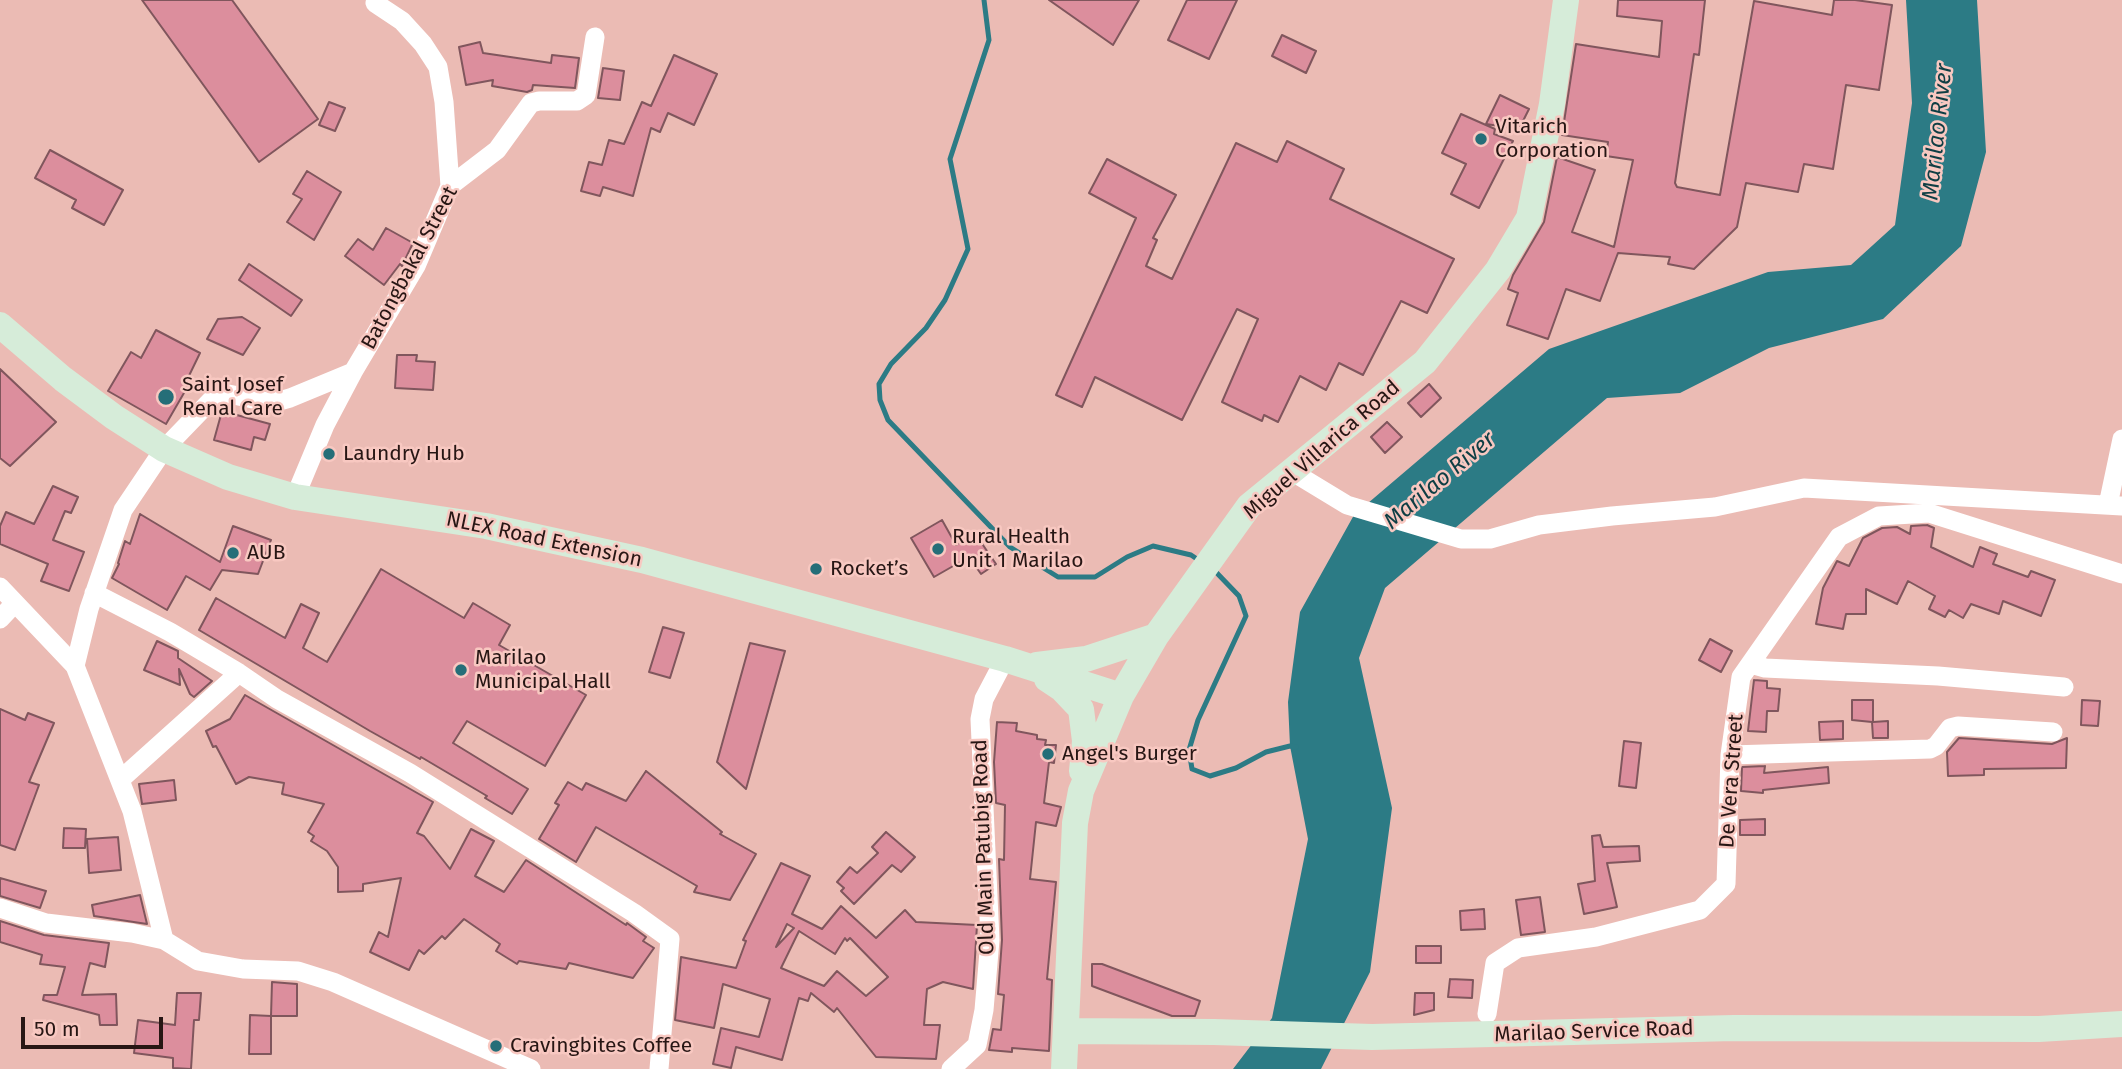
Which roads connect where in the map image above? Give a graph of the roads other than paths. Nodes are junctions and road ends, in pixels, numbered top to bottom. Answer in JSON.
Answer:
{"nodes":[{"id":1,"x":1566,"y":0,"type":"edge"},
{"id":2,"x":376,"y":3,"type":"dead end"},
{"id":3,"x":595,"y":37,"type":"dead end"},
{"id":4,"x":450,"y":186,"type":"junction"},
{"id":5,"x":0,"y":325,"type":"edge"},
{"id":6,"x":353,"y":372,"type":"junction"},
{"id":7,"x":2122,"y":439,"type":"edge"},
{"id":8,"x":164,"y":449,"type":"junction"},
{"id":9,"x":1291,"y":471,"type":"junction"},
{"id":10,"x":295,"y":497,"type":"junction"},
{"id":11,"x":2115,"y":506,"type":"edge"},
{"id":12,"x":2122,"y":574,"type":"edge"},
{"id":13,"x":0,"y":587,"type":"edge"},
{"id":14,"x":94,"y":593,"type":"junction"},
{"id":15,"x":15,"y":603,"type":"junction"},
{"id":16,"x":0,"y":618,"type":"edge"},
{"id":17,"x":1156,"y":636,"type":"junction"},
{"id":18,"x":1015,"y":662,"type":"junction"},
{"id":19,"x":1751,"y":664,"type":"junction"},
{"id":20,"x":75,"y":666,"type":"junction"},
{"id":21,"x":239,"y":673,"type":"junction"},
{"id":22,"x":2064,"y":687,"type":"dead end"},
{"id":23,"x":1121,"y":696,"type":"junction"},
{"id":24,"x":2053,"y":732,"type":"dead end"},
{"id":25,"x":1730,"y":755,"type":"junction"},
{"id":26,"x":120,"y":780,"type":"junction"},
{"id":27,"x":1081,"y":791,"type":"junction"},
{"id":28,"x":0,"y":908,"type":"edge"},
{"id":29,"x":164,"y":940,"type":"junction"},
{"id":30,"x":1487,"y":1014,"type":"dead end"},
{"id":31,"x":2122,"y":1024,"type":"edge"},
{"id":32,"x":1066,"y":1031,"type":"junction"},
{"id":33,"x":1065,"y":1065,"type":"edge"},
{"id":34,"x":531,"y":1069,"type":"edge"},
{"id":35,"x":659,"y":1069,"type":"edge"},
{"id":36,"x":951,"y":1069,"type":"edge"}],
"edges":[{"from":1,"to":9,"type":"main road","name":"Miguel Villarica Road"},
{"from":2,"to":4,"type":"street"},
{"from":3,"to":4,"type":"street","name":"Batongbakal Street"},
{"from":4,"to":6,"type":"street","name":"Batongbakal Street"},
{"from":5,"to":8,"type":"main road","name":"NLEX Road Extension"},
{"from":6,"to":8,"type":"street","name":"Batongbakal Street"},
{"from":6,"to":10,"type":"street"},
{"from":7,"to":11,"type":"street"},
{"from":8,"to":10,"type":"main road","name":"NLEX Road Extension"},
{"from":8,"to":14,"type":"street","name":"Batongbakal Street"},
{"from":9,"to":11,"type":"street"},
{"from":9,"to":17,"type":"main road","name":"Miguel Villarica Road"},
{"from":10,"to":18,"type":"main road","name":"NLEX Road Extension"},
{"from":12,"to":19,"type":"street","name":"De Vera Street"},
{"from":13,"to":15,"type":"street"},
{"from":14,"to":20,"type":"street","name":"Batongbakal Street"},
{"from":14,"to":21,"type":"street"},
{"from":15,"to":16,"type":"street"},
{"from":15,"to":20,"type":"street"},
{"from":17,"to":18,"type":"main road"},
{"from":17,"to":23,"type":"main road","name":"Miguel Villarica Road"},
{"from":18,"to":23,"type":"main road","name":"NLEX Road Extension"},
{"from":18,"to":27,"type":"main road"},
{"from":18,"to":36,"type":"street","name":"Old Main Patubig Road"},
{"from":19,"to":22,"type":"street"},
{"from":19,"to":25,"type":"street","name":"De Vera Street"},
{"from":20,"to":26,"type":"street"},
{"from":21,"to":26,"type":"street"},
{"from":21,"to":35,"type":"street"},
{"from":23,"to":27,"type":"main road","name":"Miguel Villarica Road"},
{"from":24,"to":25,"type":"street"},
{"from":25,"to":30,"type":"street","name":"De Vera Street"},
{"from":26,"to":29,"type":"street"},
{"from":27,"to":32,"type":"main road","name":"Miguel Villarica Road"},
{"from":28,"to":29,"type":"street"},
{"from":29,"to":34,"type":"street"},
{"from":31,"to":32,"type":"main road","name":"Marilao Service Road"},
{"from":32,"to":33,"type":"main road","name":"Miguel Villarica Road"}]}
